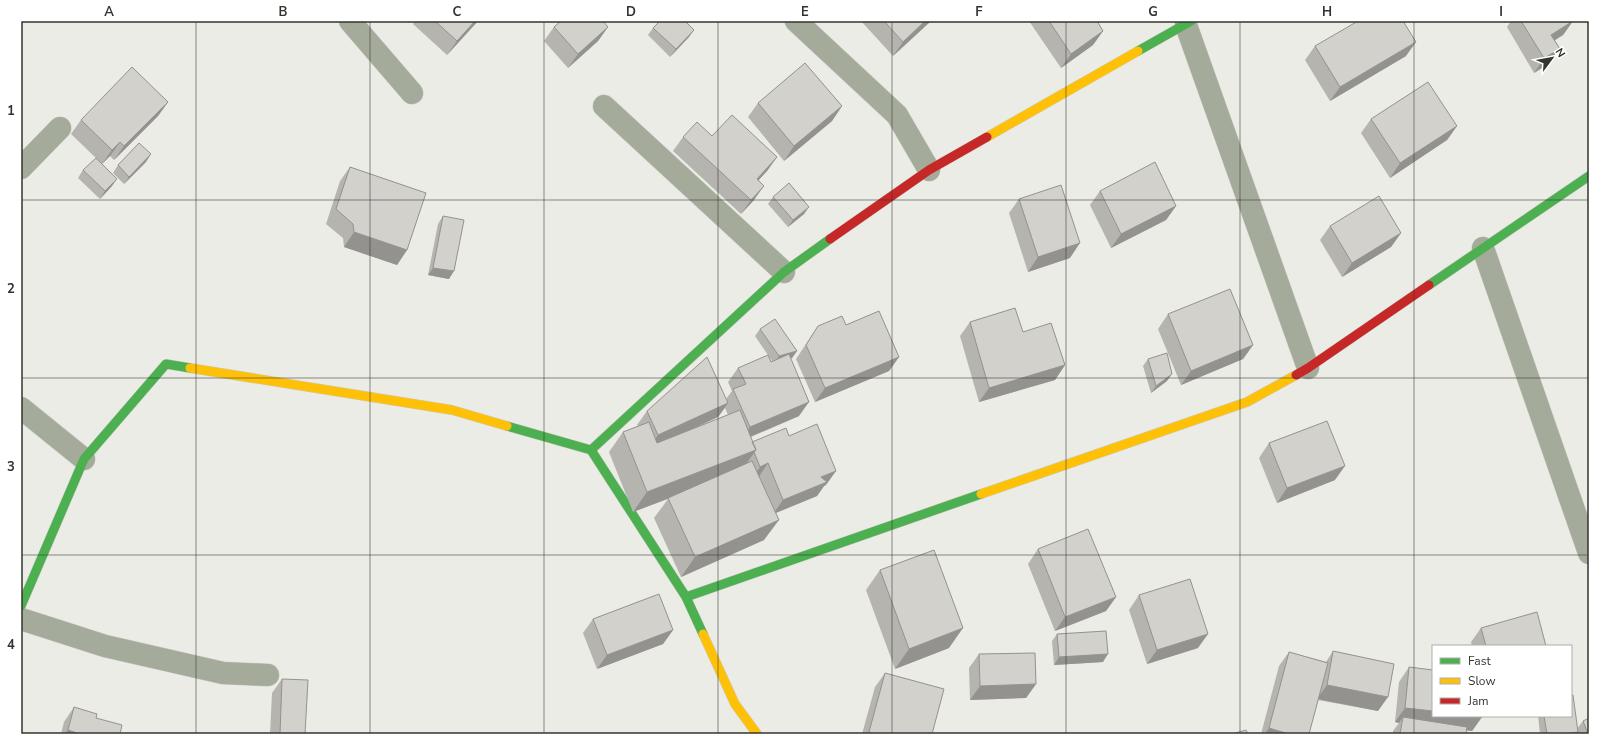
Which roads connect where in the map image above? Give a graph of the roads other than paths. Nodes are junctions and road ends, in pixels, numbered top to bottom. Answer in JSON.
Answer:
{"nodes":[{"id":1,"x":350,"y":21,"type":"edge"},
{"id":2,"x":796,"y":21,"type":"edge"},
{"id":3,"x":1188,"y":23,"type":"edge"},
{"id":4,"x":412,"y":93,"type":"dead end"},
{"id":5,"x":604,"y":106,"type":"dead end"},
{"id":6,"x":60,"y":128,"type":"dead end"},
{"id":7,"x":21,"y":168,"type":"edge"},
{"id":8,"x":929,"y":170,"type":"junction"},
{"id":9,"x":1589,"y":176,"type":"edge"},
{"id":10,"x":1483,"y":248,"type":"junction"},
{"id":11,"x":784,"y":272,"type":"junction"},
{"id":12,"x":1308,"y":368,"type":"junction"},
{"id":13,"x":21,"y":408,"type":"edge"},
{"id":14,"x":591,"y":450,"type":"junction"},
{"id":15,"x":84,"y":459,"type":"junction"},
{"id":16,"x":1589,"y":553,"type":"edge"},
{"id":17,"x":686,"y":597,"type":"junction"},
{"id":18,"x":21,"y":606,"type":"edge"},
{"id":19,"x":21,"y":618,"type":"edge"},
{"id":20,"x":268,"y":676,"type":"dead end"},
{"id":21,"x":757,"y":734,"type":"edge"}],
"edges":[{"from":1,"to":4,"type":"street"},
{"from":2,"to":8,"type":"street"},
{"from":3,"to":8,"type":"street"},
{"from":3,"to":12,"type":"street"},
{"from":5,"to":11,"type":"street"},
{"from":6,"to":7,"type":"street"},
{"from":8,"to":11,"type":"street"},
{"from":9,"to":10,"type":"street"},
{"from":10,"to":12,"type":"street"},
{"from":10,"to":16,"type":"street"},
{"from":11,"to":14,"type":"street"},
{"from":12,"to":17,"type":"street"},
{"from":13,"to":15,"type":"street"},
{"from":14,"to":15,"type":"street"},
{"from":14,"to":17,"type":"street"},
{"from":15,"to":18,"type":"street"},
{"from":17,"to":21,"type":"street"},
{"from":19,"to":20,"type":"street"}]}
